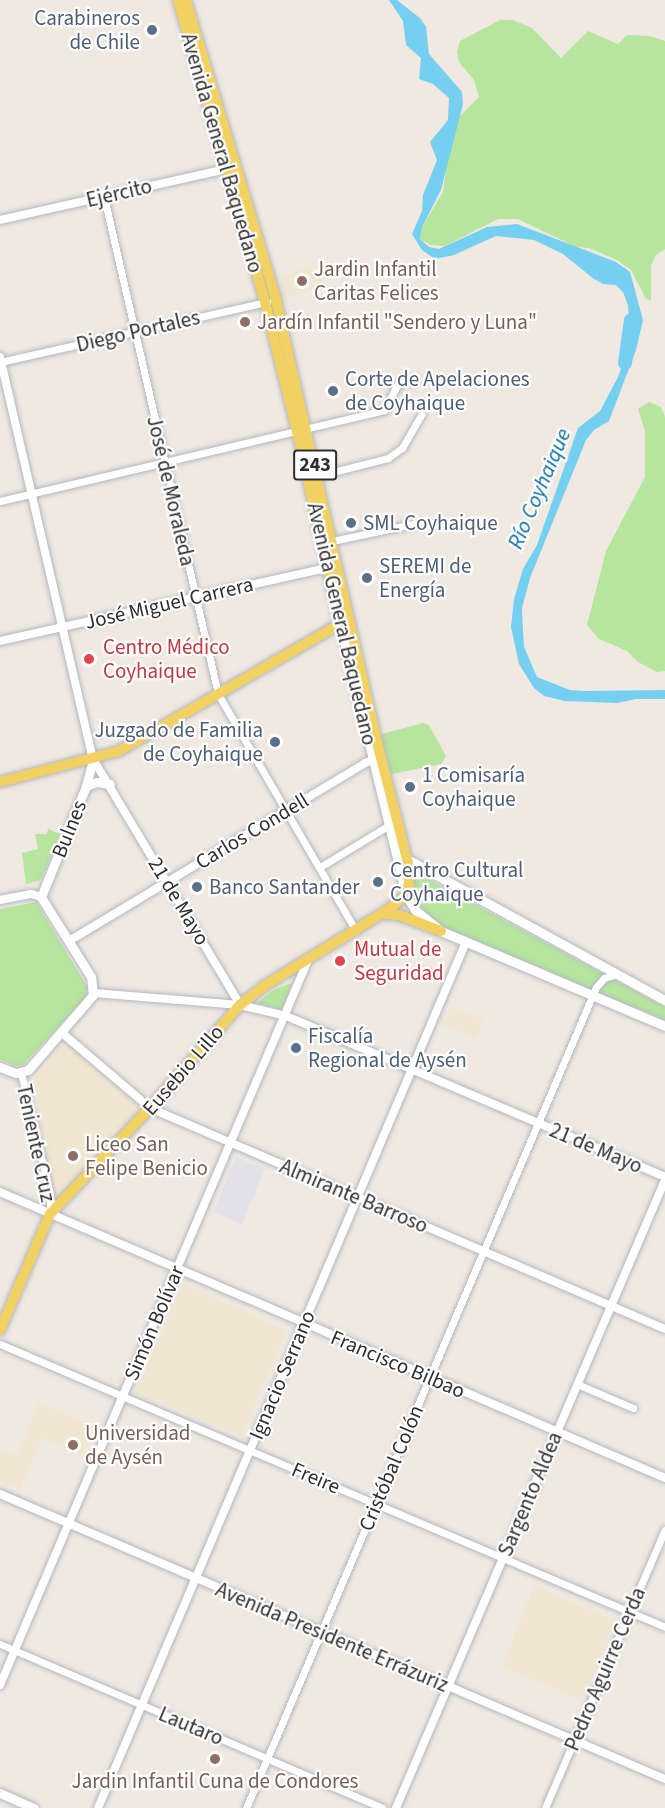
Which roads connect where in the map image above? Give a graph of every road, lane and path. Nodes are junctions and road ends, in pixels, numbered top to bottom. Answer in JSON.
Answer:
{"nodes":[{"id":1,"x":178,"y":0,"type":"edge"},
{"id":2,"x":186,"y":0,"type":"edge"},
{"id":3,"x":189,"y":22,"type":"junction"},
{"id":4,"x":232,"y":168,"type":"junction"},
{"id":5,"x":104,"y":197,"type":"junction"},
{"id":6,"x":0,"y":220,"type":"edge"},
{"id":7,"x":270,"y":301,"type":"junction"},
{"id":8,"x":135,"y":331,"type":"junction"},
{"id":9,"x":0,"y":360,"type":"edge"},
{"id":10,"x":414,"y":380,"type":"dead end"},
{"id":11,"x":422,"y":414,"type":"dead end"},
{"id":12,"x":302,"y":430,"type":"junction"},
{"id":13,"x":164,"y":462,"type":"junction"},
{"id":14,"x":317,"y":476,"type":"junction"},
{"id":15,"x":30,"y":494,"type":"junction"},
{"id":16,"x":0,"y":501,"type":"edge"},
{"id":17,"x":413,"y":525,"type":"dead end"},
{"id":18,"x":332,"y":541,"type":"junction"},
{"id":19,"x":333,"y":567,"type":"junction"},
{"id":20,"x":196,"y":597,"type":"junction"},
{"id":21,"x":340,"y":624,"type":"junction"},
{"id":22,"x":62,"y":627,"type":"junction"},
{"id":23,"x":353,"y":631,"type":"junction"},
{"id":24,"x":0,"y":641,"type":"edge"},
{"id":25,"x":218,"y":694,"type":"junction"},
{"id":26,"x":93,"y":759,"type":"junction"},
{"id":27,"x":377,"y":759,"type":"junction"},
{"id":28,"x":0,"y":782,"type":"edge"},
{"id":29,"x":110,"y":784,"type":"junction"},
{"id":30,"x":86,"y":786,"type":"junction"},
{"id":31,"x":285,"y":811,"type":"junction"},
{"id":32,"x":389,"y":825,"type":"junction"},
{"id":33,"x":407,"y":859,"type":"junction"},
{"id":34,"x":320,"y":867,"type":"junction"},
{"id":35,"x":168,"y":881,"type":"junction"},
{"id":36,"x":406,"y":895,"type":"junction"},
{"id":37,"x":41,"y":897,"type":"junction"},
{"id":38,"x":0,"y":900,"type":"edge"},
{"id":39,"x":383,"y":914,"type":"junction"},
{"id":40,"x":356,"y":931,"type":"junction"},
{"id":41,"x":441,"y":931,"type":"junction"},
{"id":42,"x":69,"y":940,"type":"junction"},
{"id":43,"x":466,"y":942,"type":"junction"},
{"id":44,"x":308,"y":960,"type":"junction"},
{"id":45,"x":617,"y":974,"type":"junction"},
{"id":46,"x":94,"y":993,"type":"junction"},
{"id":47,"x":593,"y":996,"type":"junction"},
{"id":48,"x":665,"y":1000,"type":"edge"},
{"id":49,"x":240,"y":1005,"type":"junction"},
{"id":50,"x":286,"y":1016,"type":"junction"},
{"id":51,"x":665,"y":1026,"type":"edge"},
{"id":52,"x":62,"y":1033,"type":"junction"},
{"id":53,"x":0,"y":1067,"type":"edge"},
{"id":54,"x":412,"y":1069,"type":"junction"},
{"id":55,"x":21,"y":1073,"type":"junction"},
{"id":56,"x":150,"y":1108,"type":"junction"},
{"id":57,"x":539,"y":1123,"type":"junction"},
{"id":58,"x":231,"y":1143,"type":"junction"},
{"id":59,"x":665,"y":1179,"type":"edge"},
{"id":60,"x":0,"y":1192,"type":"edge"},
{"id":61,"x":358,"y":1197,"type":"junction"},
{"id":62,"x":50,"y":1214,"type":"junction"},
{"id":63,"x":483,"y":1251,"type":"junction"},
{"id":64,"x":177,"y":1269,"type":"junction"},
{"id":65,"x":611,"y":1306,"type":"junction"},
{"id":66,"x":304,"y":1323,"type":"junction"},
{"id":67,"x":665,"y":1329,"type":"edge"},
{"id":68,"x":0,"y":1330,"type":"edge"},
{"id":69,"x":0,"y":1344,"type":"edge"},
{"id":70,"x":429,"y":1377,"type":"junction"},
{"id":71,"x":577,"y":1384,"type":"junction"},
{"id":72,"x":123,"y":1396,"type":"junction"},
{"id":73,"x":633,"y":1408,"type":"dead end"},
{"id":74,"x":557,"y":1431,"type":"junction"},
{"id":75,"x":250,"y":1449,"type":"junction"},
{"id":76,"x":665,"y":1478,"type":"edge"},
{"id":77,"x":0,"y":1494,"type":"edge"},
{"id":78,"x":376,"y":1503,"type":"junction"},
{"id":79,"x":69,"y":1523,"type":"junction"},
{"id":80,"x":665,"y":1530,"type":"edge"},
{"id":81,"x":502,"y":1557,"type":"junction"},
{"id":82,"x":194,"y":1578,"type":"junction"},
{"id":83,"x":630,"y":1612,"type":"junction"},
{"id":84,"x":665,"y":1627,"type":"edge"},
{"id":85,"x":321,"y":1632,"type":"junction"},
{"id":86,"x":0,"y":1644,"type":"edge"},
{"id":87,"x":15,"y":1650,"type":"junction"},
{"id":88,"x":0,"y":1685,"type":"edge"},
{"id":89,"x":447,"y":1686,"type":"junction"},
{"id":90,"x":141,"y":1705,"type":"junction"},
{"id":91,"x":574,"y":1740,"type":"junction"},
{"id":92,"x":267,"y":1759,"type":"junction"},
{"id":93,"x":665,"y":1779,"type":"edge"},
{"id":94,"x":0,"y":1793,"type":"edge"},
{"id":95,"x":34,"y":1808,"type":"edge"},
{"id":96,"x":98,"y":1808,"type":"edge"},
{"id":97,"x":246,"y":1808,"type":"edge"},
{"id":98,"x":382,"y":1808,"type":"edge"},
{"id":99,"x":396,"y":1808,"type":"edge"},
{"id":100,"x":545,"y":1808,"type":"edge"}],
"edges":[{"from":1,"to":3,"type":"main road","name":"Avenida General Baquedano","number":"243"},
{"from":2,"to":3,"type":"main road","name":"Avenida General Baquedano","number":"243"},
{"from":3,"to":4,"type":"main road","name":"Avenida General Baquedano","number":"243"},
{"from":4,"to":5,"type":"street","name":"Ejército"},
{"from":4,"to":7,"type":"main road","name":"Avenida General Baquedano","number":"243"},
{"from":5,"to":6,"type":"street","name":"Ejército"},
{"from":5,"to":8,"type":"street","name":"José de Moraleda"},
{"from":7,"to":8,"type":"street","name":"Diego Portales"},
{"from":7,"to":12,"type":"main road","name":"Avenida General Baquedano","number":"243"},
{"from":8,"to":9,"type":"street","name":"Diego Portales"},
{"from":8,"to":13,"type":"street","name":"José de Moraleda"},
{"from":9,"to":15,"type":"street","name":"21 de Mayo"},
{"from":10,"to":12,"type":"street"},
{"from":11,"to":14,"type":"street"},
{"from":12,"to":13,"type":"street"},
{"from":12,"to":14,"type":"main road","name":"Avenida General Baquedano","number":"243"},
{"from":12,"to":19,"type":"main road","name":"Avenida General Baquedano","number":"243"},
{"from":13,"to":15,"type":"street"},
{"from":13,"to":20,"type":"street","name":"José de Moraleda"},
{"from":14,"to":18,"type":"main road","name":"Avenida General Baquedano","number":"243"},
{"from":15,"to":16,"type":"street"},
{"from":15,"to":22,"type":"street","name":"21 de Mayo"},
{"from":17,"to":18,"type":"street"},
{"from":18,"to":19,"type":"main road","name":"Avenida General Baquedano","number":"243"},
{"from":19,"to":20,"type":"street","name":"José Miguel Carrera"},
{"from":19,"to":21,"type":"main road","name":"Avenida General Baquedano","number":"243"},
{"from":19,"to":23,"type":"main road","name":"Avenida General Baquedano","number":"243"},
{"from":20,"to":22,"type":"street","name":"José Miguel Carrera"},
{"from":20,"to":25,"type":"street","name":"José de Moraleda"},
{"from":21,"to":23,"type":"main road"},
{"from":21,"to":25,"type":"main road"},
{"from":21,"to":27,"type":"main road","name":"Avenida General Baquedano","number":"243"},
{"from":22,"to":24,"type":"street","name":"José Miguel Carrera"},
{"from":22,"to":26,"type":"street","name":"21 de Mayo"},
{"from":23,"to":27,"type":"main road","name":"Avenida General Baquedano","number":"243"},
{"from":25,"to":26,"type":"main road"},
{"from":25,"to":31,"type":"street","name":"José de Moraleda"},
{"from":26,"to":28,"type":"main road"},
{"from":26,"to":29,"type":"street","name":"21 de Mayo"},
{"from":26,"to":30,"type":"main road","name":"Bulnes"},
{"from":27,"to":31,"type":"street","name":"Carlos Condell"},
{"from":27,"to":32,"type":"main road","name":"Avenida General Baquedano","number":"243"},
{"from":27,"to":33,"type":"main road","name":"Avenida General Baquedano","number":"243"},
{"from":29,"to":30,"type":"main road"},
{"from":29,"to":35,"type":"street","name":"21 de Mayo"},
{"from":30,"to":37,"type":"main road","name":"Bulnes"},
{"from":31,"to":34,"type":"street","name":"José de Moraleda"},
{"from":31,"to":35,"type":"street","name":"Carlos Condell"},
{"from":32,"to":34,"type":"street"},
{"from":32,"to":36,"type":"main road","name":"Avenida General Baquedano","number":"243"},
{"from":33,"to":36,"type":"main road"},
{"from":33,"to":45,"type":"main road"},
{"from":34,"to":40,"type":"street","name":"José de Moraleda"},
{"from":35,"to":42,"type":"street","name":"Carlos Condell"},
{"from":35,"to":49,"type":"street","name":"21 de Mayo"},
{"from":36,"to":39,"type":"main road","name":"Eusebio Lillo"},
{"from":36,"to":41,"type":"main road","name":"Avenida General Baquedano","number":"243"},
{"from":37,"to":38,"type":"street"},
{"from":37,"to":42,"type":"main road"},
{"from":39,"to":40,"type":"main road","name":"Eusebio Lillo"},
{"from":39,"to":41,"type":"main road"},
{"from":40,"to":44,"type":"main road","name":"Eusebio Lillo"},
{"from":41,"to":43,"type":"main road","name":"Avenida General Baquedano","number":"243"},
{"from":42,"to":46,"type":"main road"},
{"from":43,"to":47,"type":"main road","name":"Avenida General Baquedano","number":"243"},
{"from":43,"to":54,"type":"street","name":"Ignacio Serrano"},
{"from":44,"to":49,"type":"main road","name":"Eusebio Lillo"},
{"from":44,"to":50,"type":"street","name":"Simón Bolívar"},
{"from":45,"to":47,"type":"street","name":"Cristóbal Colón"},
{"from":45,"to":48,"type":"main road"},
{"from":46,"to":49,"type":"street"},
{"from":46,"to":52,"type":"main road"},
{"from":47,"to":51,"type":"main road","name":"Avenida General Baquedano","number":"243"},
{"from":47,"to":57,"type":"street","name":"Cristóbal Colón"},
{"from":49,"to":50,"type":"street","name":"21 de Mayo"},
{"from":49,"to":56,"type":"main road","name":"Eusebio Lillo"},
{"from":50,"to":54,"type":"street","name":"21 de Mayo"},
{"from":50,"to":58,"type":"street","name":"Simón Bolívar"},
{"from":52,"to":55,"type":"main road"},
{"from":52,"to":56,"type":"street","name":"Almirante Barroso"},
{"from":53,"to":55,"type":"main road"},
{"from":54,"to":57,"type":"street","name":"21 de Mayo"},
{"from":54,"to":61,"type":"street","name":"Ignacio Serrano"},
{"from":55,"to":62,"type":"street","name":"Teniente Cruz"},
{"from":56,"to":58,"type":"street","name":"Almirante Barroso"},
{"from":56,"to":62,"type":"main road","name":"Eusebio Lillo"},
{"from":57,"to":59,"type":"street","name":"21 de Mayo"},
{"from":57,"to":63,"type":"street","name":"Cristóbal Colón"},
{"from":58,"to":61,"type":"street","name":"Almirante Barroso"},
{"from":58,"to":64,"type":"street","name":"Simón Bolívar"},
{"from":59,"to":65,"type":"street","name":"Sargento Aldea"},
{"from":60,"to":62,"type":"street","name":"Francisco Bilbao"},
{"from":61,"to":63,"type":"street","name":"Almirante Barroso"},
{"from":61,"to":66,"type":"street","name":"Ignacio Serrano"},
{"from":62,"to":64,"type":"street","name":"Francisco Bilbao"},
{"from":62,"to":68,"type":"main road","name":"Eusebio Lillo"},
{"from":63,"to":65,"type":"street","name":"Almirante Barroso"},
{"from":63,"to":70,"type":"street","name":"Cristóbal Colón"},
{"from":64,"to":66,"type":"street","name":"Francisco Bilbao"},
{"from":64,"to":72,"type":"street","name":"Simón Bolívar"},
{"from":65,"to":67,"type":"street","name":"Almirante Barroso"},
{"from":65,"to":71,"type":"street","name":"Sargento Aldea"},
{"from":66,"to":70,"type":"street","name":"Francisco Bilbao"},
{"from":66,"to":75,"type":"street","name":"Ignacio Serrano"},
{"from":69,"to":72,"type":"street","name":"Freire"},
{"from":70,"to":74,"type":"street","name":"Francisco Bilbao"},
{"from":70,"to":78,"type":"street","name":"Cristóbal Colón"},
{"from":71,"to":73,"type":"street"},
{"from":71,"to":74,"type":"street","name":"Sargento Aldea"},
{"from":72,"to":75,"type":"street","name":"Freire"},
{"from":72,"to":79,"type":"street","name":"Simón Bolívar"},
{"from":74,"to":76,"type":"street","name":"Francisco Bilbao"},
{"from":74,"to":81,"type":"street","name":"Sargento Aldea"},
{"from":75,"to":78,"type":"street","name":"Freire"},
{"from":75,"to":82,"type":"street","name":"Ignacio Serrano"},
{"from":77,"to":79,"type":"street","name":"Avenida Presidente Errázuriz"},
{"from":78,"to":81,"type":"street","name":"Freire"},
{"from":78,"to":85,"type":"street","name":"Cristóbal Colón"},
{"from":79,"to":82,"type":"street","name":"Avenida Presidente Errázuriz"},
{"from":79,"to":87,"type":"street","name":"Simón Bolívar"},
{"from":80,"to":83,"type":"street","name":"Pedro Aguirre Cerda"},
{"from":81,"to":83,"type":"street","name":"Freire"},
{"from":81,"to":89,"type":"street","name":"Sargento Aldea"},
{"from":82,"to":85,"type":"street","name":"Avenida Presidente Errázuriz"},
{"from":82,"to":90,"type":"street","name":"Ignacio Serrano"},
{"from":83,"to":84,"type":"street","name":"Freire"},
{"from":83,"to":91,"type":"street","name":"Pedro Aguirre Cerda"},
{"from":85,"to":89,"type":"street","name":"Avenida Presidente Errázuriz"},
{"from":85,"to":92,"type":"street","name":"Cristóbal Colón"},
{"from":86,"to":87,"type":"street","name":"Lautaro"},
{"from":87,"to":88,"type":"street","name":"Simón Bolívar"},
{"from":87,"to":90,"type":"street","name":"Lautaro"},
{"from":89,"to":91,"type":"street","name":"Avenida Presidente Errázuriz"},
{"from":89,"to":99,"type":"street","name":"Sargento Aldea"},
{"from":90,"to":92,"type":"street","name":"Lautaro"},
{"from":90,"to":96,"type":"street","name":"Ignacio Serrano"},
{"from":91,"to":93,"type":"street","name":"Avenida Presidente Errázuriz"},
{"from":91,"to":100,"type":"street","name":"Pedro Aguirre Cerda"},
{"from":92,"to":97,"type":"street","name":"Cristóbal Colón"},
{"from":92,"to":98,"type":"street","name":"Lautaro"},
{"from":94,"to":95,"type":"main road"}]}
